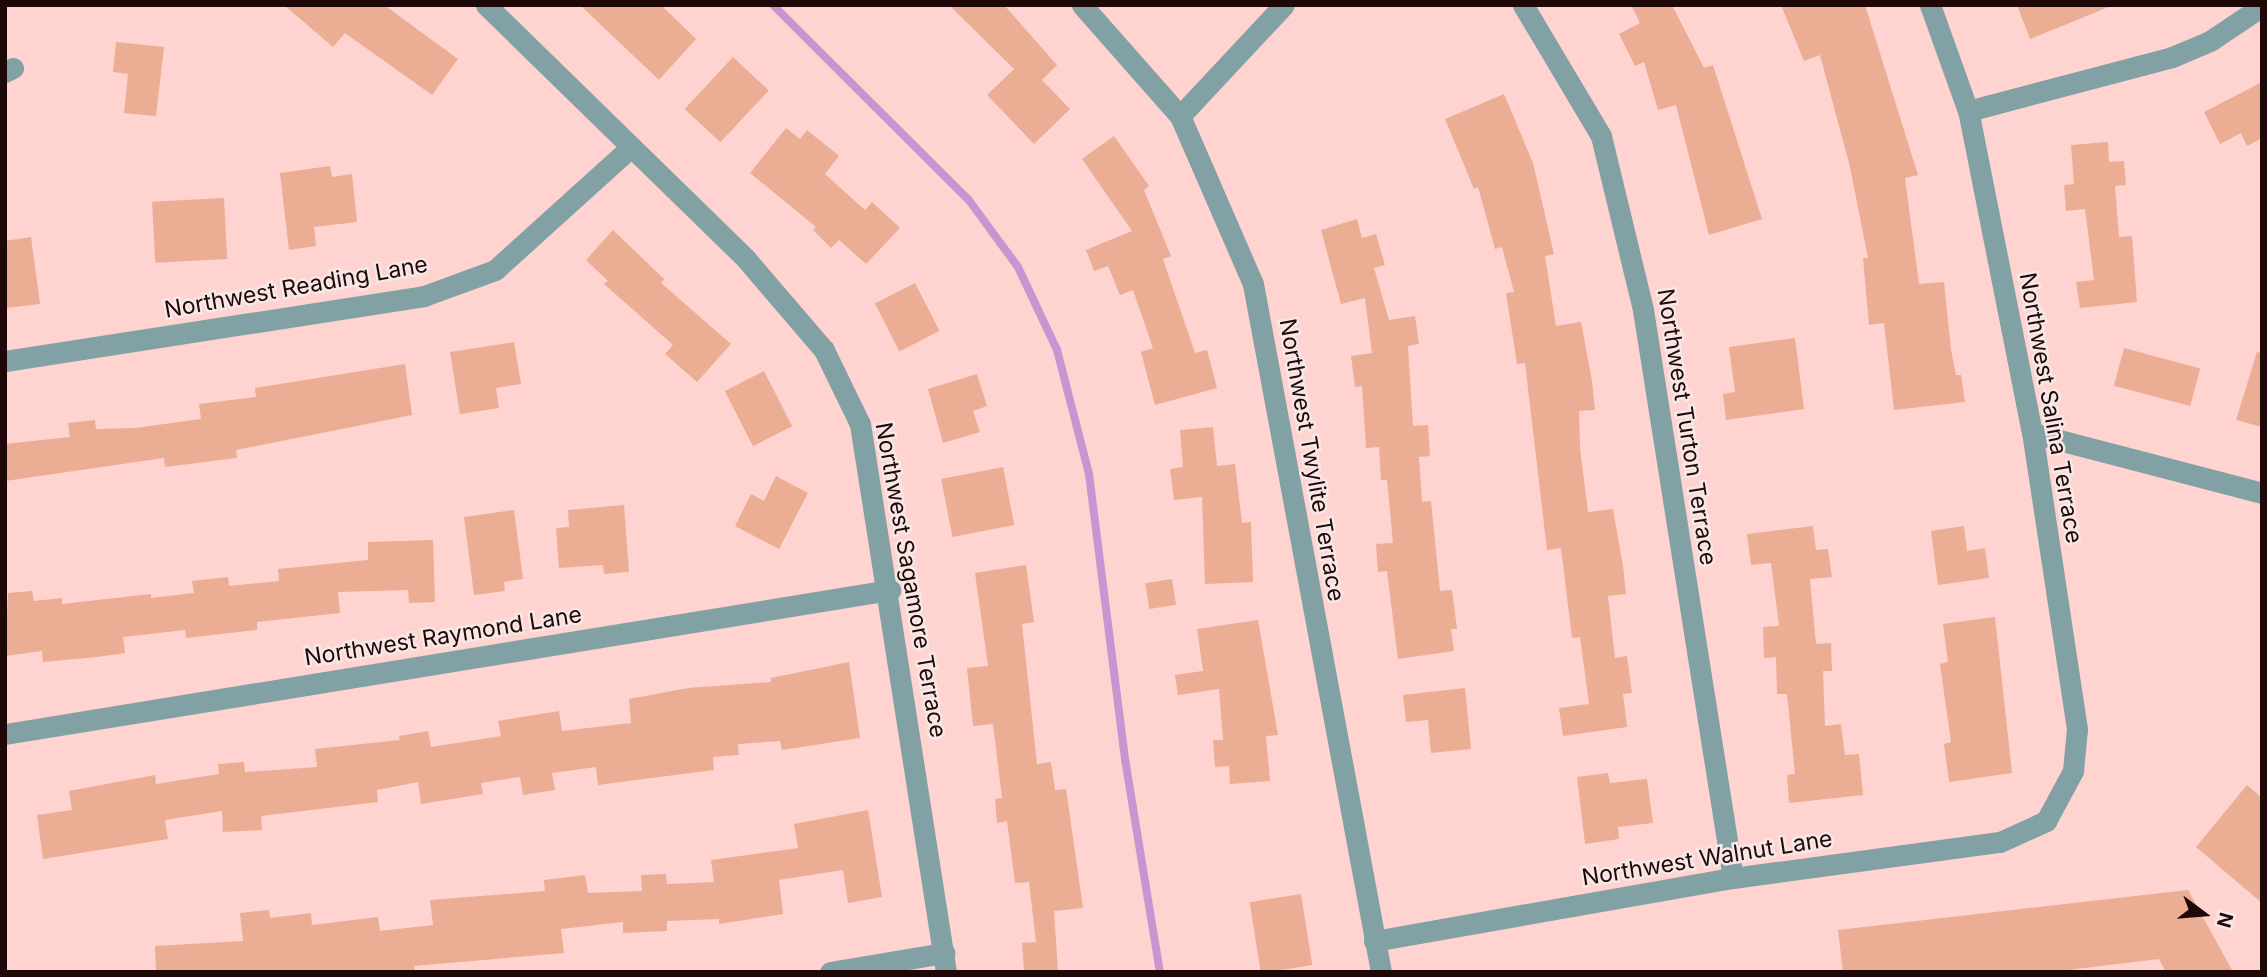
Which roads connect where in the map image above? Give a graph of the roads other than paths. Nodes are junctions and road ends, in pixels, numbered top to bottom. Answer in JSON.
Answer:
{"nodes":[{"id":1,"x":486,"y":5,"type":"edge"},
{"id":2,"x":1082,"y":5,"type":"edge"},
{"id":3,"x":1284,"y":5,"type":"edge"},
{"id":4,"x":1523,"y":5,"type":"edge"},
{"id":5,"x":1930,"y":5,"type":"edge"},
{"id":6,"x":2262,"y":6,"type":"edge"},
{"id":7,"x":1968,"y":111,"type":"junction"},
{"id":8,"x":1180,"y":116,"type":"junction"},
{"id":9,"x":631,"y":147,"type":"junction"},
{"id":10,"x":5,"y":361,"type":"edge"},
{"id":11,"x":2032,"y":433,"type":"junction"},
{"id":12,"x":2262,"y":493,"type":"edge"},
{"id":13,"x":890,"y":590,"type":"junction"},
{"id":14,"x":5,"y":734,"type":"edge"},
{"id":15,"x":2046,"y":821,"type":"joint"},
{"id":16,"x":1733,"y":878,"type":"junction"},
{"id":17,"x":1374,"y":941,"type":"junction"},
{"id":18,"x":945,"y":962,"type":"edge"},
{"id":19,"x":830,"y":972,"type":"edge"},
{"id":20,"x":1381,"y":972,"type":"edge"}],
"edges":[{"from":1,"to":9,"type":"street","name":"Northwest Sagamore Terrace"},
{"from":2,"to":8,"type":"street","name":"Northwest Twylite Terrace"},
{"from":3,"to":8,"type":"street"},
{"from":4,"to":16,"type":"street","name":"Northwest Turton Terrace"},
{"from":5,"to":7,"type":"street","name":"Northwest Salina Terrace"},
{"from":6,"to":7,"type":"street"},
{"from":7,"to":11,"type":"street","name":"Northwest Salina Terrace"},
{"from":8,"to":17,"type":"street","name":"Northwest Twylite Terrace"},
{"from":9,"to":10,"type":"street","name":"Northwest Reading Lane"},
{"from":9,"to":13,"type":"street","name":"Northwest Sagamore Terrace"},
{"from":11,"to":12,"type":"street"},
{"from":11,"to":15,"type":"street","name":"Northwest Salina Terrace"},
{"from":13,"to":14,"type":"street","name":"Northwest Raymond Lane"},
{"from":13,"to":18,"type":"street","name":"Northwest Sagamore Terrace"},
{"from":15,"to":16,"type":"street","name":"Northwest Walnut Lane"},
{"from":16,"to":17,"type":"street","name":"Northwest Walnut Lane"},
{"from":17,"to":20,"type":"street","name":"Northwest Twylite Terrace"},
{"from":18,"to":19,"type":"street"}]}
